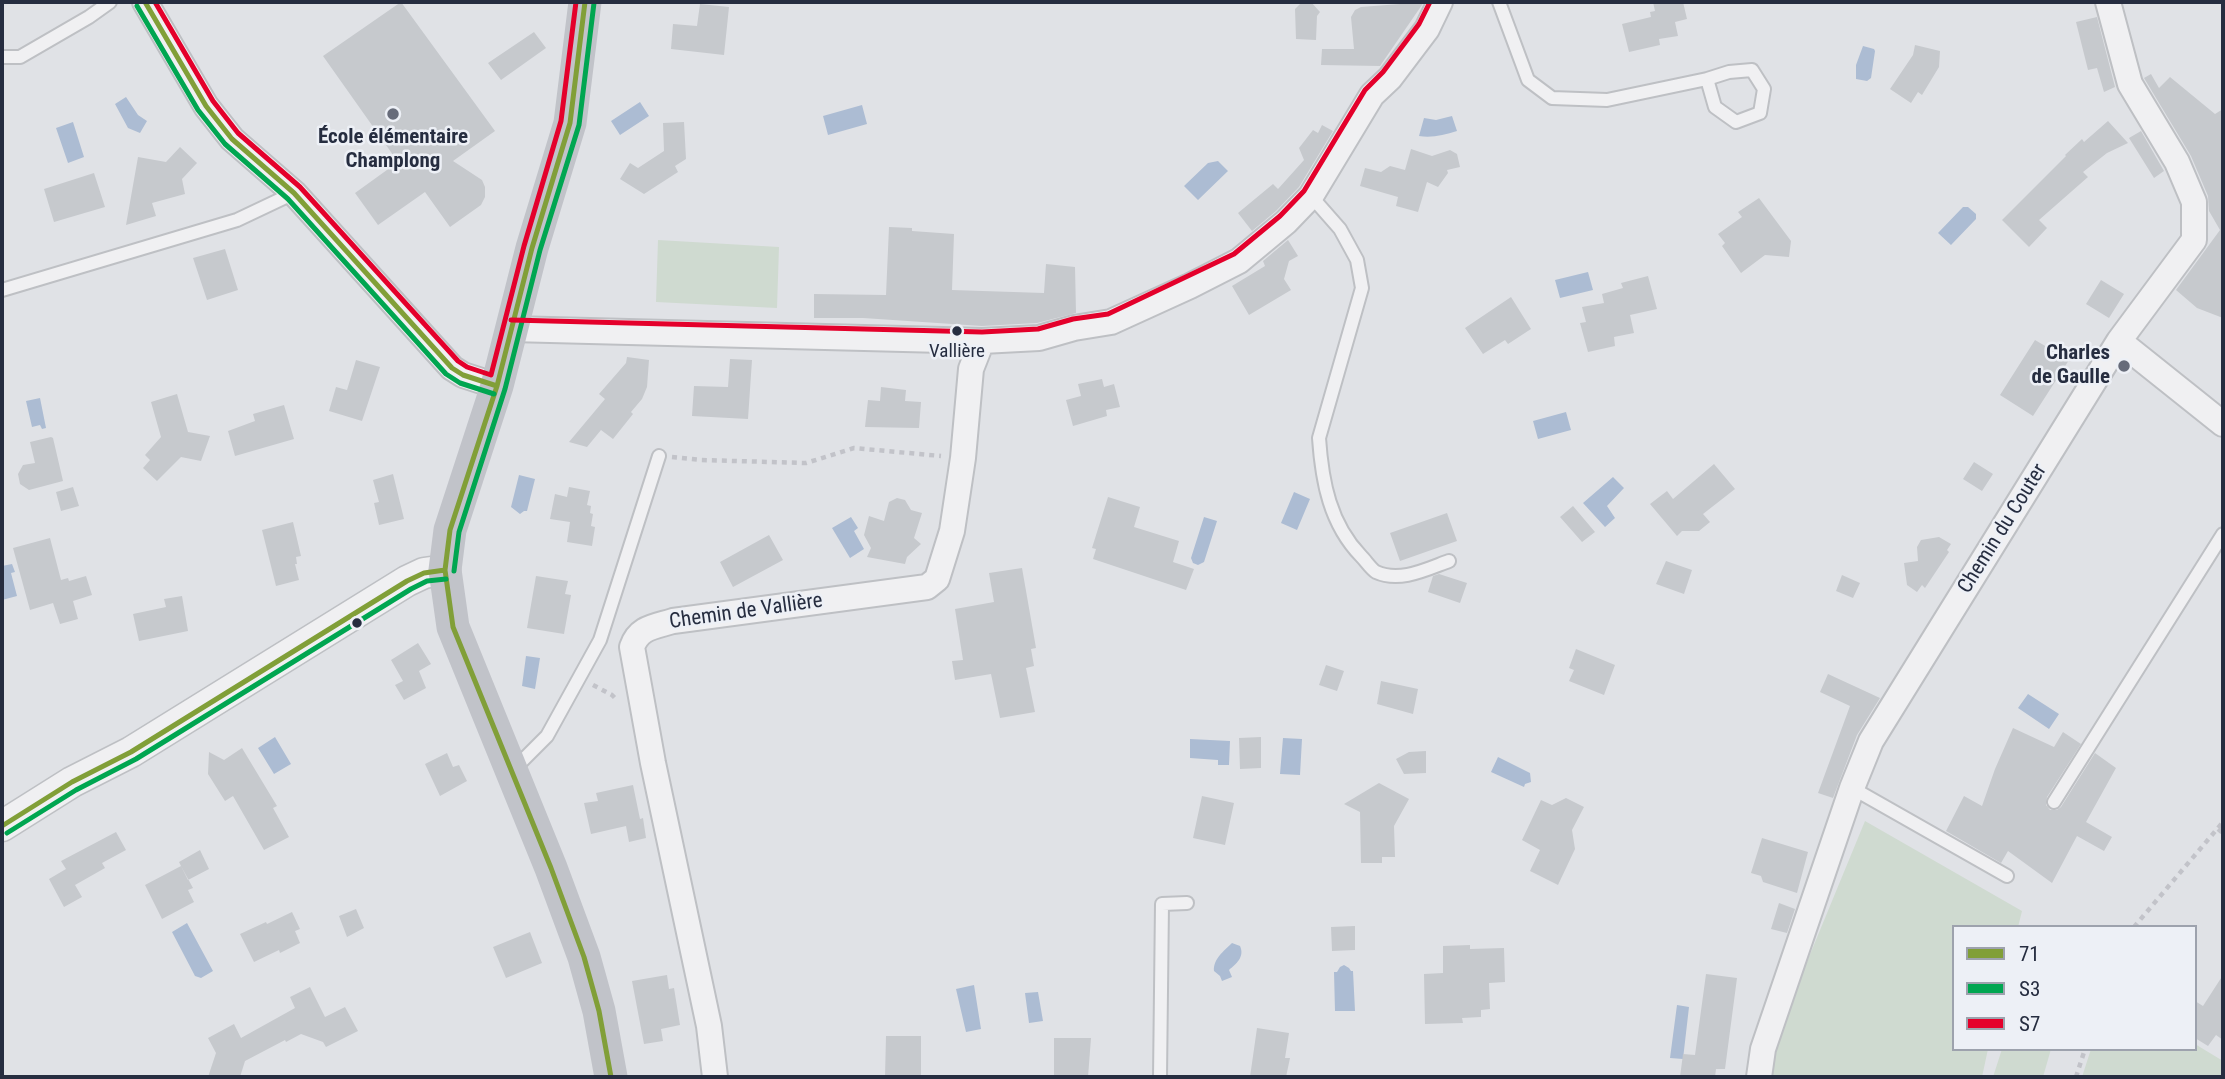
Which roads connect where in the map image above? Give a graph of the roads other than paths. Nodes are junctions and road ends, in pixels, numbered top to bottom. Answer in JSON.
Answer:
{"nodes":[{"id":1,"x":110,"y":2,"type":"edge"},
{"id":2,"x":145,"y":2,"type":"edge"},
{"id":3,"x":585,"y":2,"type":"edge"},
{"id":4,"x":1440,"y":2,"type":"edge"},
{"id":5,"x":1499,"y":2,"type":"edge"},
{"id":6,"x":2108,"y":2,"type":"edge"},
{"id":7,"x":2,"y":57,"type":"edge"},
{"id":8,"x":1707,"y":79,"type":"junction"},
{"id":9,"x":294,"y":194,"type":"junction"},
{"id":10,"x":1311,"y":196,"type":"junction"},
{"id":11,"x":2,"y":290,"type":"edge"},
{"id":12,"x":512,"y":329,"type":"junction"},
{"id":13,"x":982,"y":341,"type":"junction"},
{"id":14,"x":2119,"y":341,"type":"junction"},
{"id":15,"x":497,"y":386,"type":"junction"},
{"id":16,"x":2223,"y":424,"type":"edge"},
{"id":17,"x":659,"y":456,"type":"road end"},
{"id":18,"x":2223,"y":534,"type":"edge"},
{"id":19,"x":1449,"y":561,"type":"dead end"},
{"id":20,"x":445,"y":570,"type":"junction"},
{"id":21,"x":511,"y":772,"type":"junction"},
{"id":22,"x":1852,"y":788,"type":"junction"},
{"id":23,"x":2054,"y":802,"type":"dead end"},
{"id":24,"x":4,"y":820,"type":"edge"},
{"id":25,"x":2007,"y":876,"type":"dead end"},
{"id":26,"x":1187,"y":903,"type":"dead end"},
{"id":27,"x":611,"y":1077,"type":"edge"},
{"id":28,"x":715,"y":1077,"type":"edge"},
{"id":29,"x":1160,"y":1077,"type":"edge"},
{"id":30,"x":1759,"y":1077,"type":"edge"}],
"edges":[{"from":1,"to":7,"type":"lane"},
{"from":2,"to":9,"type":"street"},
{"from":3,"to":12,"type":"main road"},
{"from":4,"to":10,"type":"street"},
{"from":5,"to":8,"type":"lane"},
{"from":6,"to":14,"type":"street","name":"Chemin du Couter"},
{"from":8,"to":8,"type":"lane"},
{"from":9,"to":11,"type":"lane"},
{"from":9,"to":15,"type":"street"},
{"from":10,"to":13,"type":"street"},
{"from":10,"to":19,"type":"lane"},
{"from":12,"to":13,"type":"street"},
{"from":12,"to":15,"type":"main road"},
{"from":13,"to":28,"type":"street","name":"Chemin de Vallière"},
{"from":14,"to":16,"type":"street"},
{"from":14,"to":22,"type":"street","name":"Chemin du Couter"},
{"from":15,"to":20,"type":"main road"},
{"from":17,"to":21,"type":"lane"},
{"from":18,"to":23,"type":"lane"},
{"from":20,"to":21,"type":"main road"},
{"from":20,"to":24,"type":"street"},
{"from":21,"to":27,"type":"main road"},
{"from":22,"to":25,"type":"lane"},
{"from":22,"to":30,"type":"street","name":"Chemin du Couter"},
{"from":26,"to":29,"type":"lane"}]}
